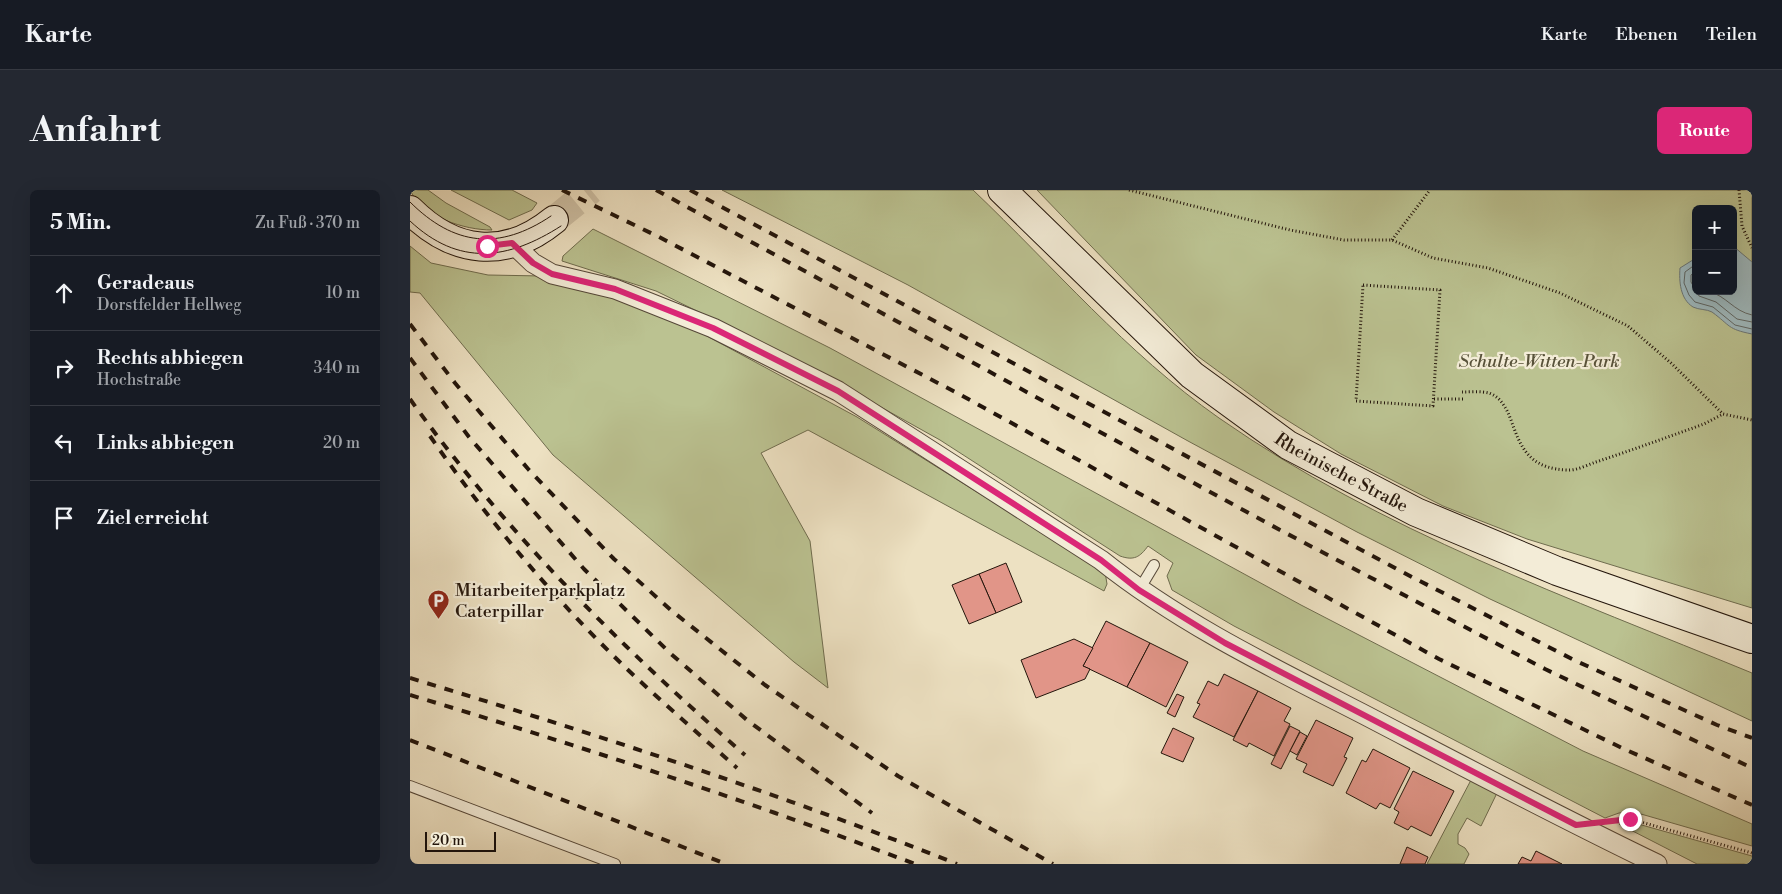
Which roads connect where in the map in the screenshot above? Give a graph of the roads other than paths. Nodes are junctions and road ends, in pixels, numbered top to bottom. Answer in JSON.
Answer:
{"nodes":[{"id":1,"x":1002,"y":190,"type":"edge"},
{"id":2,"x":410,"y":210,"type":"edge"},
{"id":3,"x":554,"y":220,"type":"tunnel mouth"},
{"id":4,"x":512,"y":243,"type":"junction"},
{"id":5,"x":1154,"y":565,"type":"dead end"},
{"id":6,"x":1139,"y":590,"type":"junction"},
{"id":7,"x":1752,"y":639,"type":"edge"},
{"id":8,"x":410,"y":786,"type":"edge"},
{"id":9,"x":615,"y":864,"type":"edge"},
{"id":10,"x":1657,"y":864,"type":"edge"}],
"edges":[{"from":1,"to":7,"type":"main road","name":"Rheinische Straße"},
{"from":2,"to":4,"type":"main road"},
{"from":3,"to":4,"type":"main road"},
{"from":4,"to":6,"type":"street"},
{"from":5,"to":6,"type":"lane"},
{"from":6,"to":10,"type":"street"},
{"from":8,"to":9,"type":"lane"}]}
